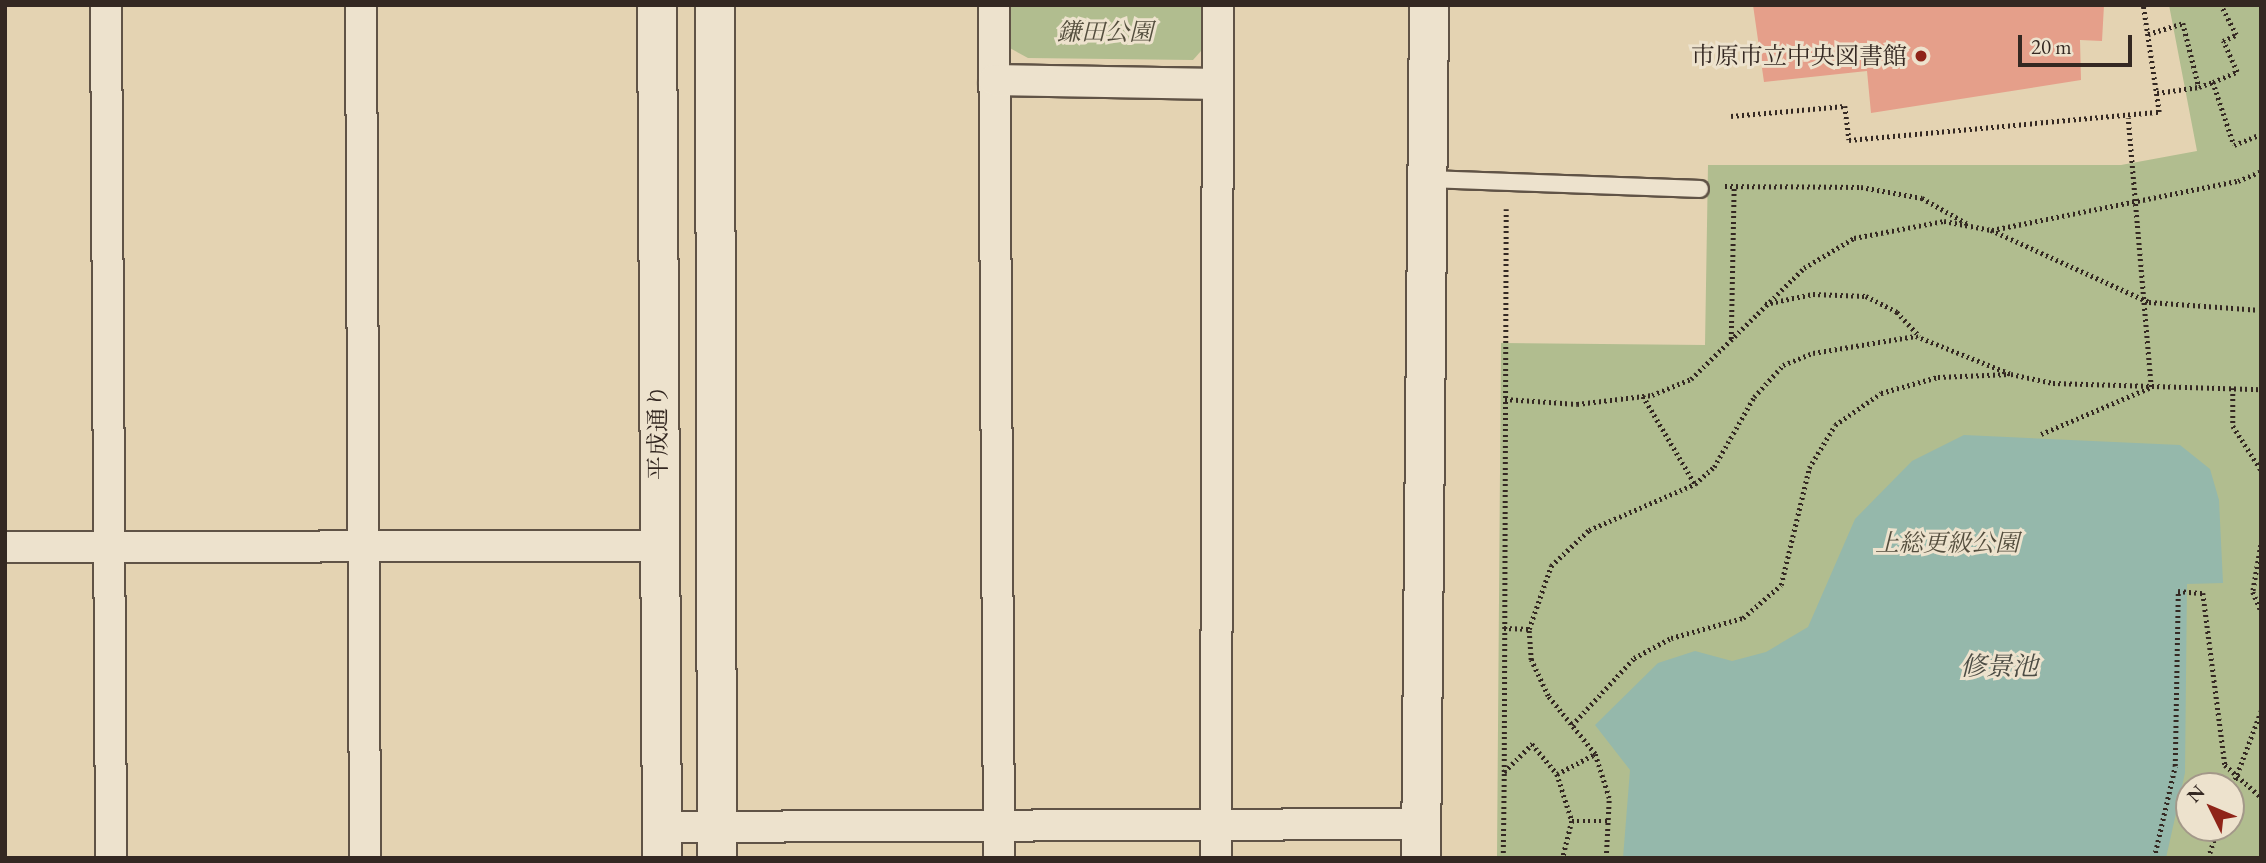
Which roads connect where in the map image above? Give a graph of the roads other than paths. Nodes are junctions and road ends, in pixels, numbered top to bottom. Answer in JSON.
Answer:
{"nodes":[{"id":1,"x":106,"y":5,"type":"edge"},
{"id":2,"x":362,"y":5,"type":"edge"},
{"id":3,"x":657,"y":5,"type":"edge"},
{"id":4,"x":715,"y":5,"type":"edge"},
{"id":5,"x":994,"y":5,"type":"edge"},
{"id":6,"x":1218,"y":5,"type":"edge"},
{"id":7,"x":1429,"y":5,"type":"edge"},
{"id":8,"x":994,"y":80,"type":"junction"},
{"id":9,"x":1217,"y":84,"type":"junction"},
{"id":10,"x":1429,"y":179,"type":"junction"},
{"id":11,"x":1700,"y":189,"type":"dead end"},
{"id":12,"x":108,"y":546,"type":"junction"},
{"id":13,"x":659,"y":546,"type":"junction"},
{"id":14,"x":5,"y":547,"type":"edge"},
{"id":15,"x":364,"y":548,"type":"junction"},
{"id":16,"x":1217,"y":825,"type":"junction"},
{"id":17,"x":998,"y":827,"type":"junction"},
{"id":18,"x":1420,"y":841,"type":"edge"},
{"id":19,"x":662,"y":842,"type":"edge"},
{"id":20,"x":717,"y":842,"type":"edge"},
{"id":21,"x":111,"y":858,"type":"edge"},
{"id":22,"x":365,"y":858,"type":"edge"},
{"id":23,"x":999,"y":858,"type":"edge"},
{"id":24,"x":1216,"y":858,"type":"edge"}],
"edges":[{"from":1,"to":12,"type":"street"},
{"from":2,"to":15,"type":"street"},
{"from":3,"to":13,"type":"street","name":"平成通り"},
{"from":4,"to":20,"type":"street"},
{"from":5,"to":8,"type":"street"},
{"from":6,"to":9,"type":"street"},
{"from":7,"to":10,"type":"street"},
{"from":8,"to":9,"type":"street"},
{"from":8,"to":17,"type":"street"},
{"from":9,"to":16,"type":"street"},
{"from":10,"to":11,"type":"lane"},
{"from":10,"to":18,"type":"street"},
{"from":12,"to":14,"type":"street"},
{"from":12,"to":15,"type":"street"},
{"from":12,"to":21,"type":"street"},
{"from":13,"to":15,"type":"street"},
{"from":13,"to":19,"type":"street","name":"平成通り"},
{"from":15,"to":22,"type":"street"},
{"from":16,"to":17,"type":"street"},
{"from":16,"to":18,"type":"street"},
{"from":16,"to":24,"type":"street"},
{"from":17,"to":20,"type":"street"},
{"from":17,"to":23,"type":"street"},
{"from":19,"to":20,"type":"street"}]}
